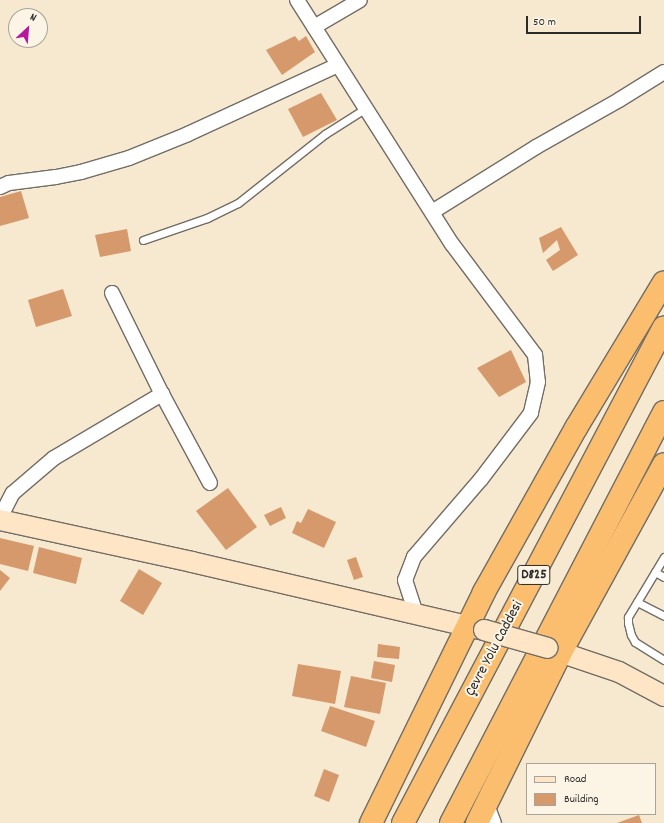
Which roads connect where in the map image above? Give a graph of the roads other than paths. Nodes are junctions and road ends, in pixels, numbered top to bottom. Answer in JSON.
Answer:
{"nodes":[{"id":1,"x":297,"y":0,"type":"edge"},
{"id":2,"x":360,"y":0,"type":"edge"},
{"id":3,"x":314,"y":27,"type":"junction"},
{"id":4,"x":338,"y":65,"type":"junction"},
{"id":5,"x":664,"y":72,"type":"edge"},
{"id":6,"x":366,"y":108,"type":"junction"},
{"id":7,"x":0,"y":187,"type":"edge"},
{"id":8,"x":432,"y":212,"type":"junction"},
{"id":9,"x":143,"y":240,"type":"dead end"},
{"id":10,"x":664,"y":282,"type":"edge"},
{"id":11,"x":112,"y":293,"type":"dead end"},
{"id":12,"x":664,"y":327,"type":"edge"},
{"id":13,"x":162,"y":394,"type":"junction"},
{"id":14,"x":664,"y":412,"type":"edge"},
{"id":15,"x":664,"y":464,"type":"edge"},
{"id":16,"x":210,"y":483,"type":"dead end"},
{"id":17,"x":0,"y":519,"type":"edge"},
{"id":18,"x":664,"y":557,"type":"edge"},
{"id":19,"x":655,"y":572,"type":"junction"},
{"id":20,"x":664,"y":576,"type":"edge"},
{"id":21,"x":637,"y":602,"type":"junction"},
{"id":22,"x":416,"y":614,"type":"junction"},
{"id":23,"x":664,"y":616,"type":"edge"},
{"id":24,"x":476,"y":628,"type":"junction"},
{"id":25,"x":554,"y":650,"type":"junction"},
{"id":26,"x":664,"y":660,"type":"edge"},
{"id":27,"x":664,"y":696,"type":"edge"},
{"id":28,"x":486,"y":817,"type":"edge"},
{"id":29,"x":371,"y":823,"type":"edge"},
{"id":30,"x":404,"y":823,"type":"edge"},
{"id":31,"x":451,"y":823,"type":"edge"}],
"edges":[{"from":1,"to":3,"type":"street"},
{"from":2,"to":3,"type":"street"},
{"from":3,"to":4,"type":"street"},
{"from":4,"to":6,"type":"street"},
{"from":4,"to":7,"type":"street"},
{"from":5,"to":8,"type":"street"},
{"from":6,"to":8,"type":"street"},
{"from":6,"to":9,"type":"lane"},
{"from":8,"to":22,"type":"street"},
{"from":10,"to":24,"type":"highway"},
{"from":11,"to":13,"type":"street"},
{"from":12,"to":30,"type":"highway","name":"Çevre Yolu Caddesi","number":"D825"},
{"from":13,"to":16,"type":"street"},
{"from":13,"to":17,"type":"street"},
{"from":14,"to":31,"type":"highway","number":"D825"},
{"from":15,"to":25,"type":"highway"},
{"from":17,"to":22,"type":"street"},
{"from":18,"to":19,"type":"lane"},
{"from":19,"to":20,"type":"lane"},
{"from":19,"to":21,"type":"lane"},
{"from":21,"to":23,"type":"lane"},
{"from":21,"to":26,"type":"lane"},
{"from":22,"to":24,"type":"street"},
{"from":24,"to":25,"type":"street","bridge":true},
{"from":24,"to":29,"type":"highway"},
{"from":25,"to":27,"type":"street"},
{"from":25,"to":28,"type":"highway"}]}
